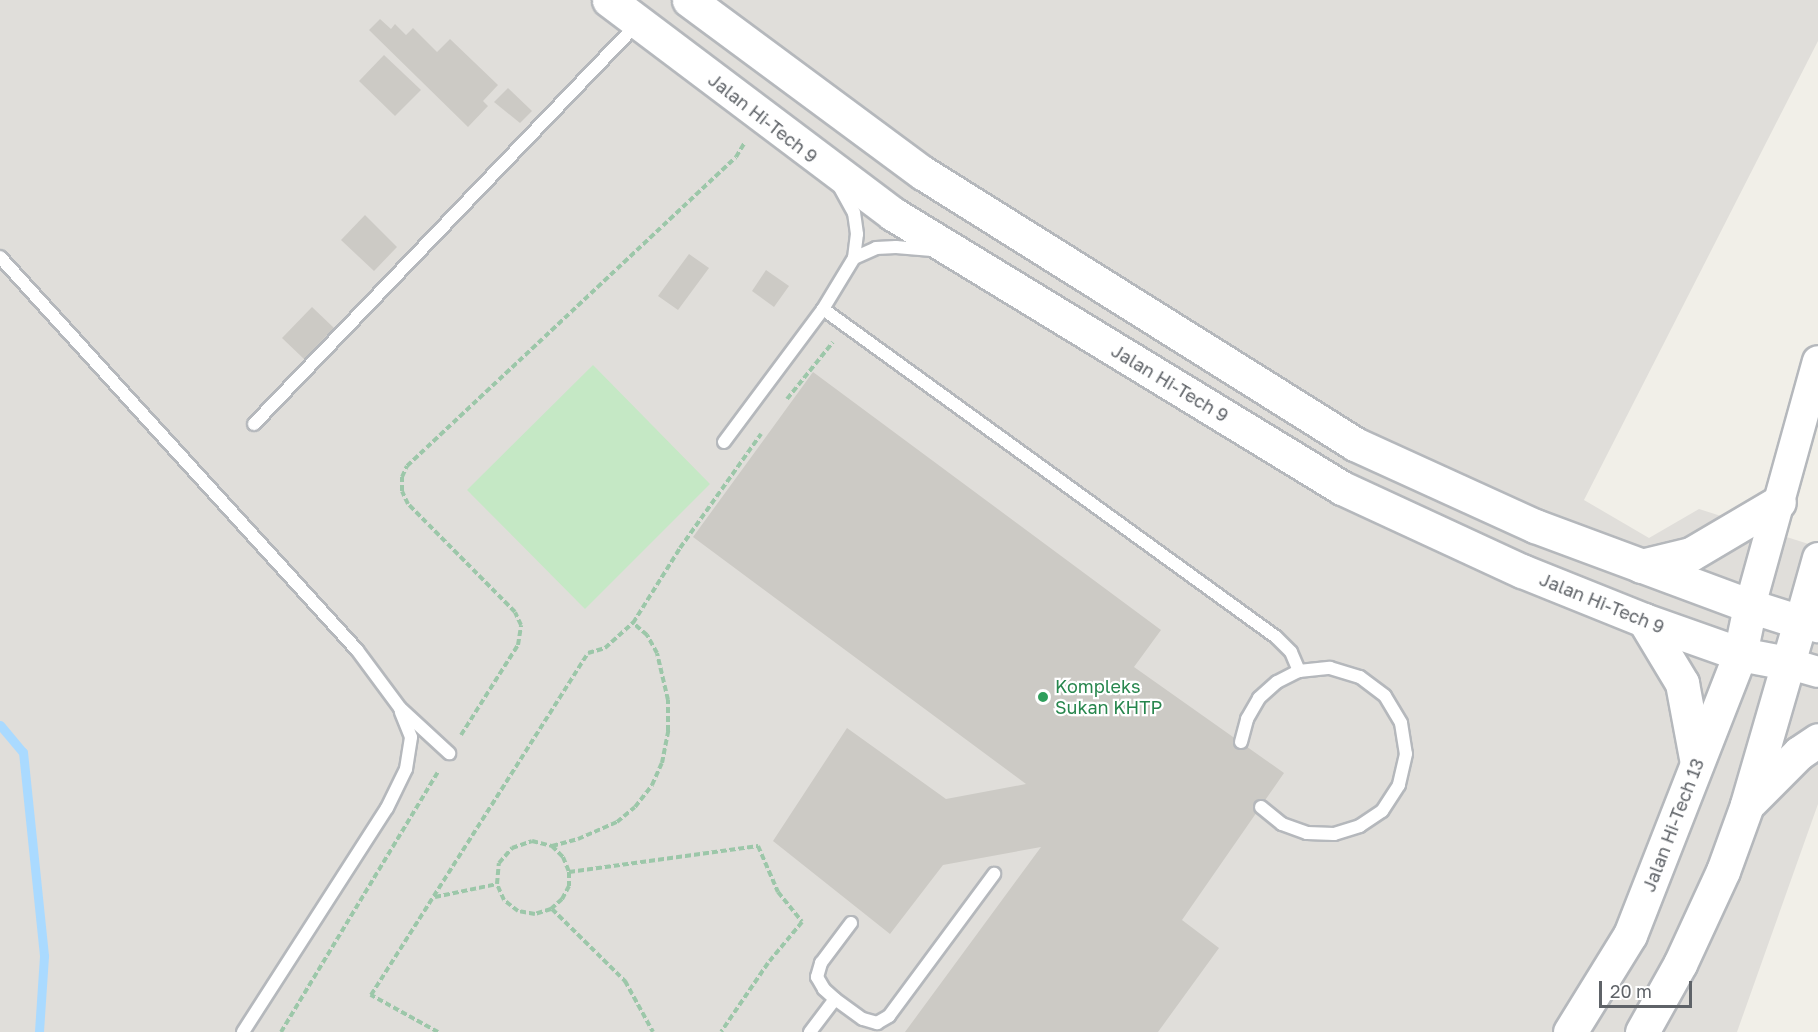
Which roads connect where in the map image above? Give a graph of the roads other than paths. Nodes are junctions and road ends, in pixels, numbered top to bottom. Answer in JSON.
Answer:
{"nodes":[{"id":1,"x":609,"y":0,"type":"edge"},
{"id":2,"x":689,"y":0,"type":"edge"},
{"id":3,"x":638,"y":22,"type":"junction"},
{"id":4,"x":827,"y":167,"type":"junction"},
{"id":5,"x":0,"y":257,"type":"edge"},
{"id":6,"x":854,"y":258,"type":"junction"},
{"id":7,"x":965,"y":258,"type":"junction"},
{"id":8,"x":823,"y":309,"type":"junction"},
{"id":9,"x":1818,"y":361,"type":"edge"},
{"id":10,"x":254,"y":424,"type":"dead end"},
{"id":11,"x":724,"y":442,"type":"dead end"},
{"id":12,"x":1779,"y":502,"type":"junction"},
{"id":13,"x":1818,"y":558,"type":"edge"},
{"id":14,"x":1641,"y":566,"type":"junction"},
{"id":15,"x":1749,"y":606,"type":"junction"},
{"id":16,"x":1644,"y":620,"type":"junction"},
{"id":17,"x":1809,"y":624,"type":"edge"},
{"id":18,"x":1740,"y":654,"type":"junction"},
{"id":19,"x":1787,"y":663,"type":"junction"},
{"id":20,"x":1299,"y":671,"type":"junction"},
{"id":21,"x":1818,"y":672,"type":"edge"},
{"id":22,"x":400,"y":708,"type":"junction"},
{"id":23,"x":1818,"y":740,"type":"edge"},
{"id":24,"x":1241,"y":742,"type":"dead end"},
{"id":25,"x":449,"y":753,"type":"road end"},
{"id":26,"x":1697,"y":763,"type":"junction"},
{"id":27,"x":1747,"y":805,"type":"junction"},
{"id":28,"x":1261,"y":807,"type":"dead end"},
{"id":29,"x":994,"y":874,"type":"dead end"},
{"id":30,"x":851,"y":923,"type":"dead end"},
{"id":31,"x":835,"y":999,"type":"junction"},
{"id":32,"x":243,"y":1032,"type":"edge"},
{"id":33,"x":810,"y":1032,"type":"edge"},
{"id":34,"x":1570,"y":1032,"type":"edge"},
{"id":35,"x":1642,"y":1032,"type":"edge"}],
"edges":[{"from":1,"to":3,"type":"main road","name":"Jalan Hi-Tech 9"},
{"from":2,"to":14,"type":"main road"},
{"from":3,"to":4,"type":"main road","name":"Jalan Hi-Tech 9"},
{"from":3,"to":10,"type":"lane"},
{"from":4,"to":6,"type":"lane"},
{"from":4,"to":7,"type":"main road","name":"Jalan Hi-Tech 9"},
{"from":5,"to":22,"type":"lane"},
{"from":6,"to":7,"type":"lane"},
{"from":6,"to":8,"type":"lane"},
{"from":7,"to":16,"type":"main road","name":"Jalan Hi-Tech 9"},
{"from":8,"to":11,"type":"lane"},
{"from":8,"to":20,"type":"lane"},
{"from":9,"to":12,"type":"street"},
{"from":12,"to":14,"type":"main road"},
{"from":12,"to":15,"type":"street"},
{"from":13,"to":17,"type":"street"},
{"from":14,"to":15,"type":"main road"},
{"from":15,"to":17,"type":"main road"},
{"from":15,"to":18,"type":"main road","name":"Jalan Hi-Tech 13"},
{"from":16,"to":18,"type":"main road","name":"Jalan Hi-Tech 9"},
{"from":16,"to":26,"type":"main road"},
{"from":17,"to":19,"type":"main road"},
{"from":18,"to":19,"type":"main road","name":"Jalan Hi-Tech 9"},
{"from":18,"to":26,"type":"main road","name":"Jalan Hi-Tech 13"},
{"from":19,"to":21,"type":"street"},
{"from":19,"to":27,"type":"main road"},
{"from":20,"to":24,"type":"lane"},
{"from":20,"to":28,"type":"lane"},
{"from":22,"to":25,"type":"lane"},
{"from":22,"to":32,"type":"lane"},
{"from":23,"to":27,"type":"main road"},
{"from":26,"to":34,"type":"main road","name":"Jalan Hi-Tech 13"},
{"from":27,"to":35,"type":"main road"},
{"from":29,"to":31,"type":"lane"},
{"from":30,"to":31,"type":"lane"},
{"from":31,"to":33,"type":"lane"}]}
